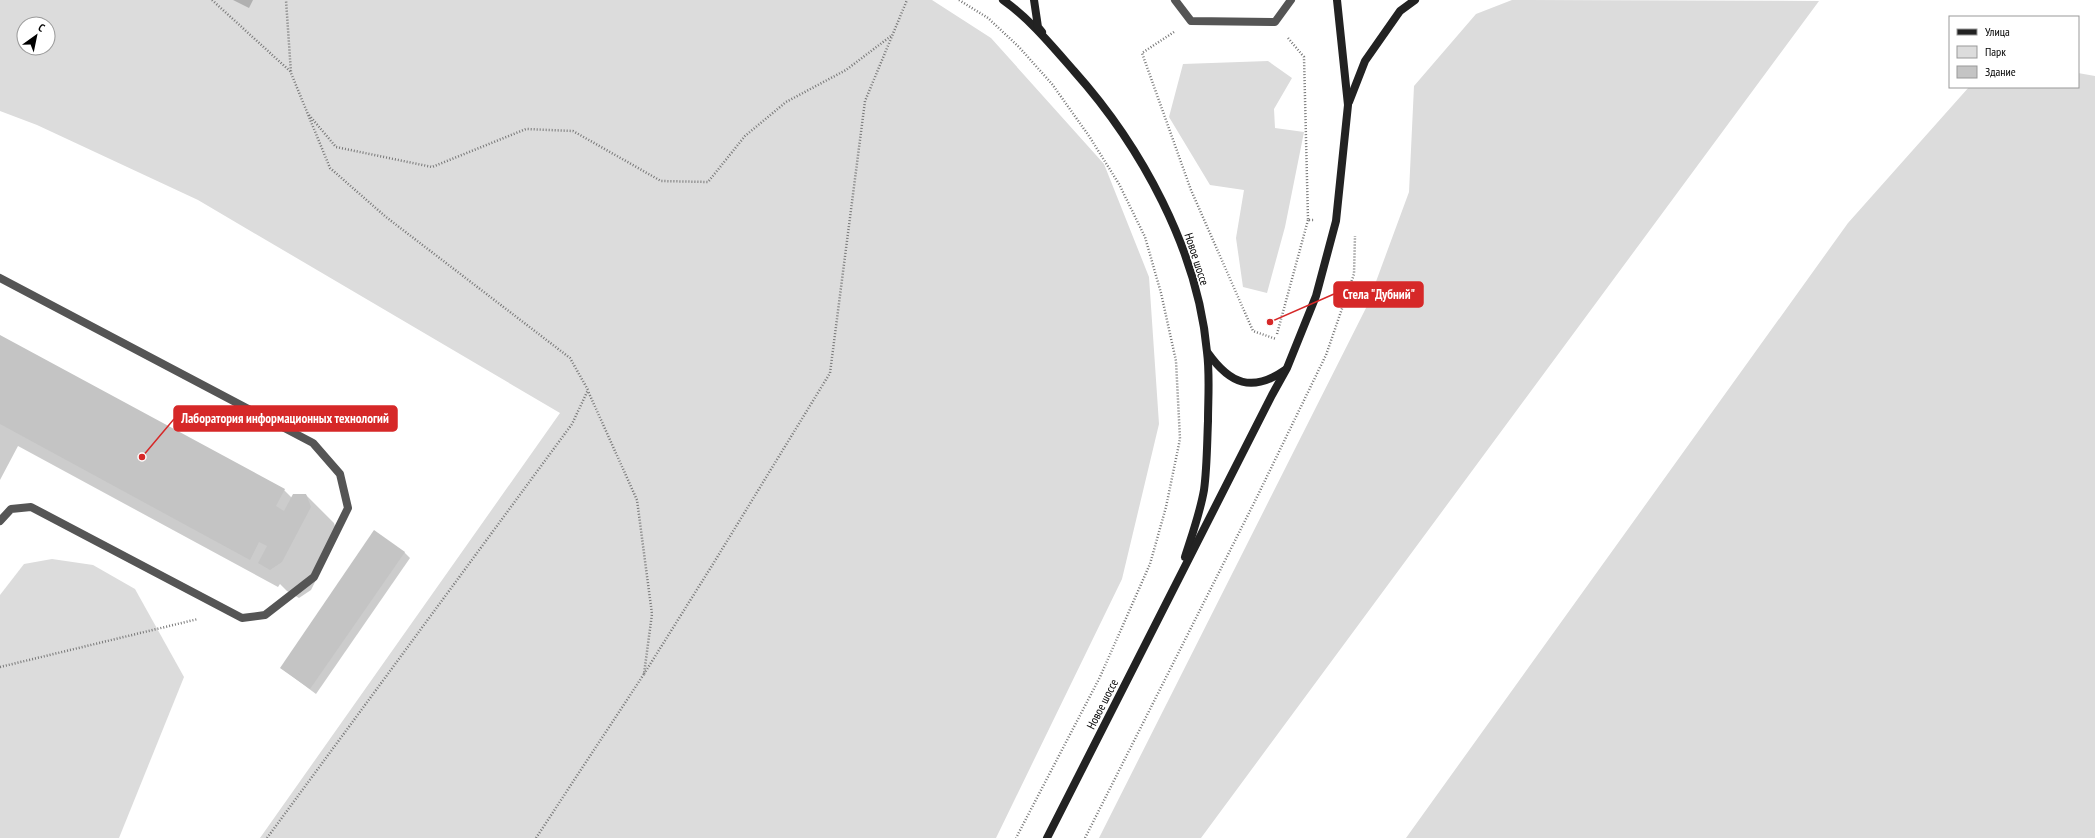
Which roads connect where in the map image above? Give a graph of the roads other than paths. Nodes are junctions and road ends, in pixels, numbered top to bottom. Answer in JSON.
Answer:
{"nodes":[{"id":1,"x":1003,"y":0,"type":"edge"},
{"id":2,"x":1034,"y":0,"type":"edge"},
{"id":3,"x":1175,"y":0,"type":"edge"},
{"id":4,"x":1291,"y":0,"type":"edge"},
{"id":5,"x":1337,"y":0,"type":"edge"},
{"id":6,"x":1415,"y":0,"type":"edge"},
{"id":7,"x":1050,"y":44,"type":"junction"},
{"id":8,"x":1348,"y":105,"type":"junction"},
{"id":9,"x":0,"y":278,"type":"edge"},
{"id":10,"x":1207,"y":352,"type":"junction"},
{"id":11,"x":1287,"y":368,"type":"junction"},
{"id":12,"x":0,"y":521,"type":"edge"},
{"id":13,"x":1178,"y":580,"type":"junction"},
{"id":14,"x":1048,"y":838,"type":"edge"}],
"edges":[{"from":1,"to":7,"type":"main road","name":"Новое шоссе"},
{"from":2,"to":7,"type":"main road"},
{"from":3,"to":4,"type":"lane"},
{"from":5,"to":8,"type":"main road","name":"Новое шоссе"},
{"from":6,"to":8,"type":"main road","name":"Новое шоссе"},
{"from":7,"to":10,"type":"main road","name":"Новое шоссе"},
{"from":8,"to":11,"type":"main road","name":"Новое шоссе"},
{"from":9,"to":12,"type":"lane"},
{"from":10,"to":11,"type":"main road"},
{"from":10,"to":13,"type":"main road","name":"Новое шоссе"},
{"from":11,"to":13,"type":"main road","name":"Новое шоссе"},
{"from":13,"to":14,"type":"main road","name":"Новое шоссе"}]}
